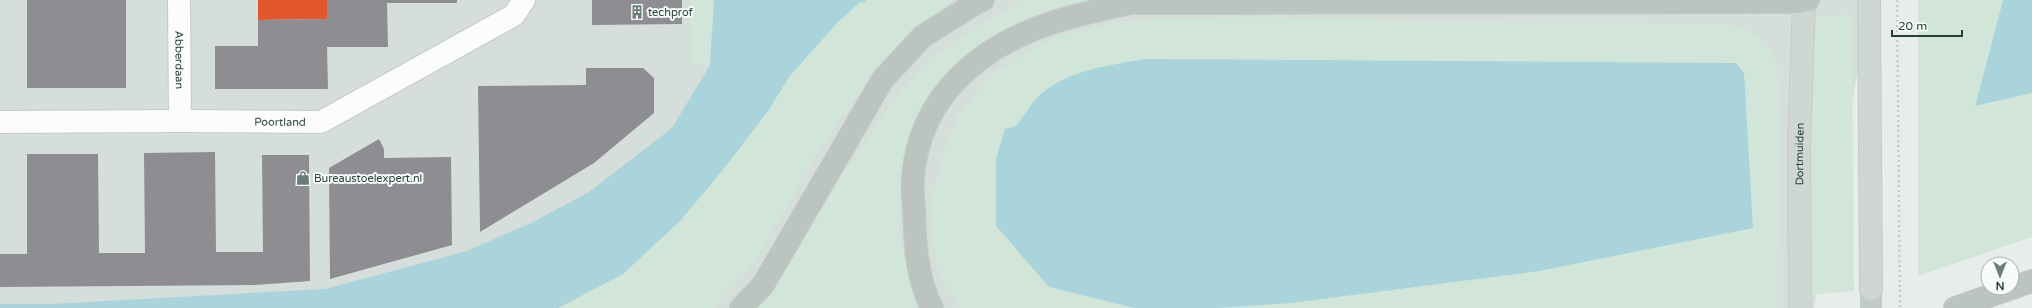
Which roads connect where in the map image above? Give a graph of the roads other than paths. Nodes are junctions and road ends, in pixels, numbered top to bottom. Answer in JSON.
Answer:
{"nodes":[{"id":1,"x":179,"y":0,"type":"edge"},
{"id":2,"x":524,"y":0,"type":"edge"},
{"id":3,"x":983,"y":0,"type":"edge"},
{"id":4,"x":1805,"y":0,"type":"edge"},
{"id":5,"x":1869,"y":0,"type":"edge"},
{"id":6,"x":180,"y":120,"type":"junction"},
{"id":7,"x":0,"y":122,"type":"edge"},
{"id":8,"x":2032,"y":281,"type":"edge"},
{"id":9,"x":1871,"y":289,"type":"tunnel mouth"},
{"id":10,"x":741,"y":308,"type":"edge"},
{"id":11,"x":932,"y":308,"type":"edge"},
{"id":12,"x":1800,"y":308,"type":"edge"},
{"id":13,"x":1956,"y":308,"type":"edge"}],
"edges":[{"from":1,"to":6,"type":"street","name":"Abberdaan"},
{"from":2,"to":6,"type":"street","name":"Poortland"},
{"from":3,"to":10,"type":"highway"},
{"from":4,"to":11,"type":"highway"},
{"from":4,"to":12,"type":"main road","name":"Dortmuiden"},
{"from":5,"to":9,"type":"main road"},
{"from":6,"to":7,"type":"street","name":"Poortland"},
{"from":8,"to":13,"type":"highway"}]}
